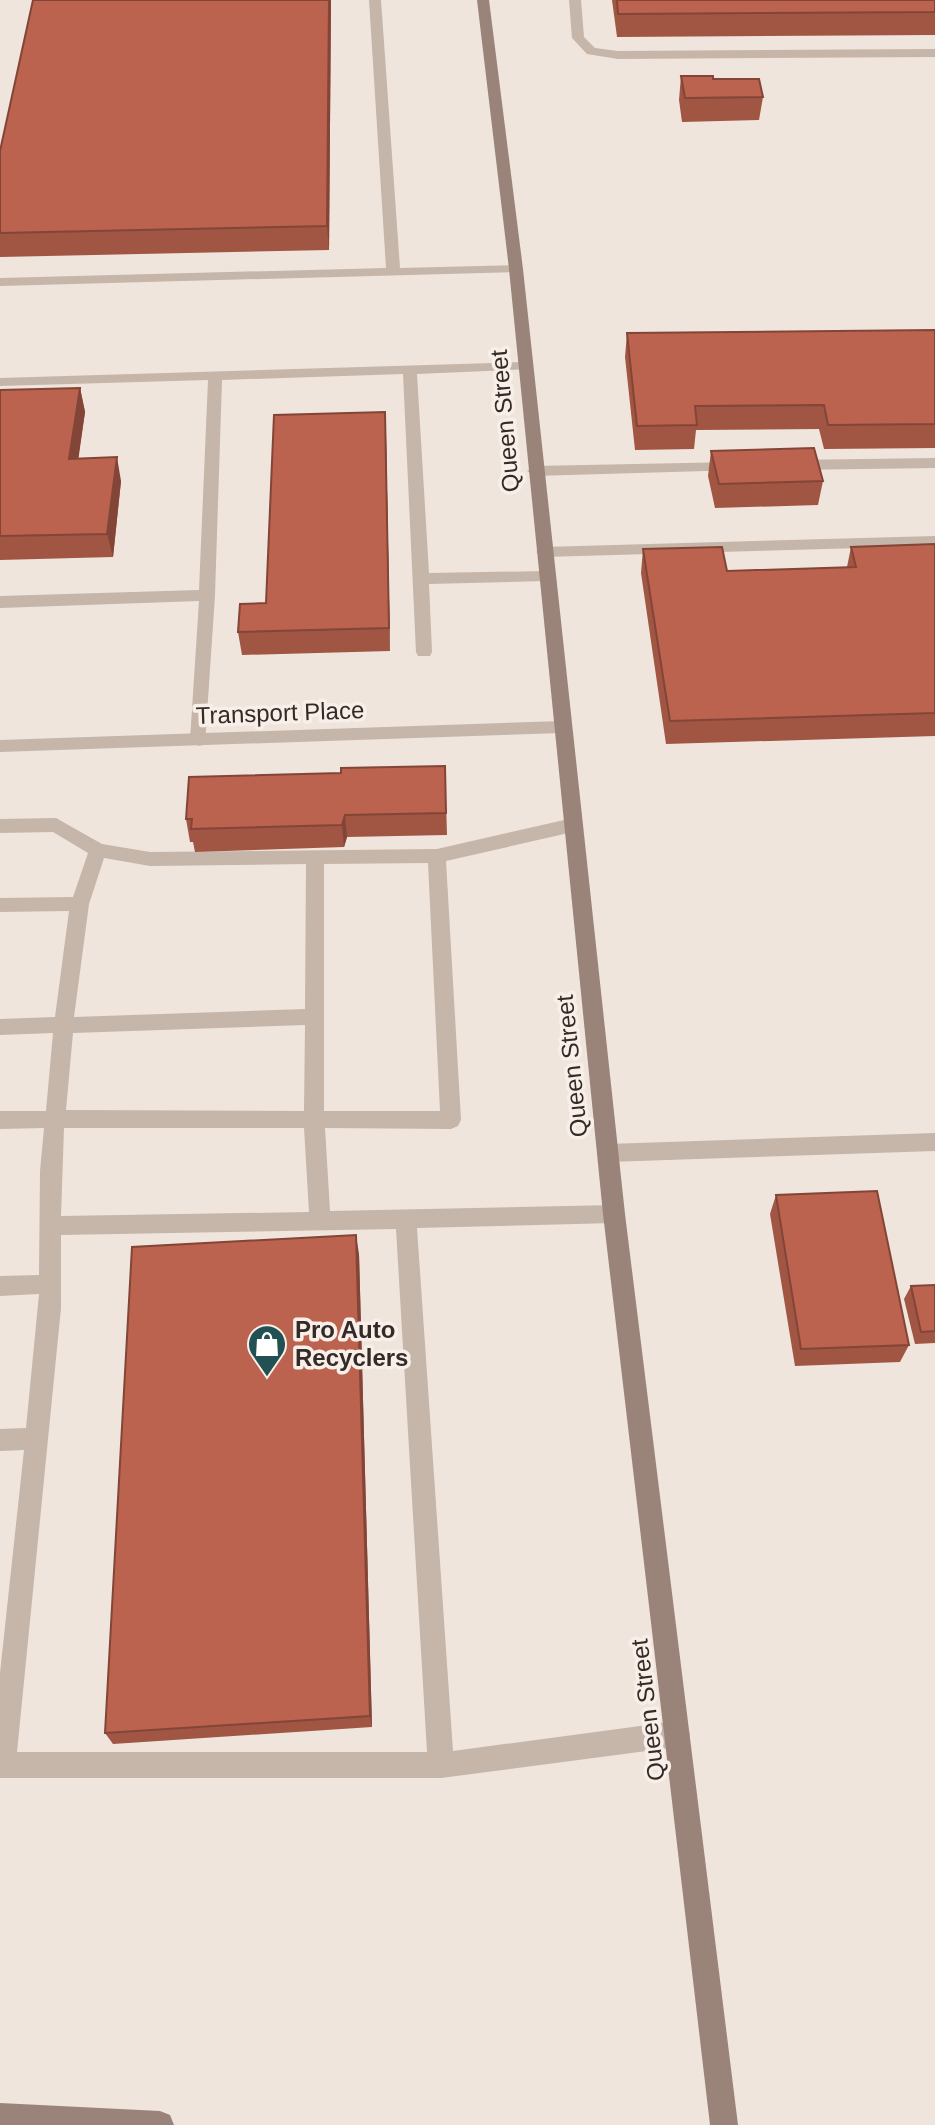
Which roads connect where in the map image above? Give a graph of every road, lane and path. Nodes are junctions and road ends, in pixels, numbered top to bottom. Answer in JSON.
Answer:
{"nodes":[{"id":1,"x":375,"y":0,"type":"edge"},
{"id":2,"x":483,"y":0,"type":"edge"},
{"id":3,"x":575,"y":0,"type":"edge"},
{"id":4,"x":935,"y":53,"type":"edge"},
{"id":5,"x":516,"y":269,"type":"junction"},
{"id":6,"x":393,"y":273,"type":"junction"},
{"id":7,"x":0,"y":282,"type":"edge"},
{"id":8,"x":525,"y":366,"type":"junction"},
{"id":9,"x":410,"y":370,"type":"junction"},
{"id":10,"x":215,"y":376,"type":"junction"},
{"id":11,"x":0,"y":382,"type":"edge"},
{"id":12,"x":935,"y":463,"type":"edge"},
{"id":13,"x":535,"y":471,"type":"junction"},
{"id":14,"x":935,"y":541,"type":"edge"},
{"id":15,"x":544,"y":552,"type":"junction"},
{"id":16,"x":546,"y":576,"type":"junction"},
{"id":17,"x":421,"y":579,"type":"junction"},
{"id":18,"x":207,"y":595,"type":"junction"},
{"id":19,"x":0,"y":602,"type":"edge"},
{"id":20,"x":424,"y":652,"type":"dead end"},
{"id":21,"x":562,"y":727,"type":"junction"},
{"id":22,"x":199,"y":740,"type":"junction"},
{"id":23,"x":0,"y":746,"type":"edge"},
{"id":24,"x":573,"y":825,"type":"junction"},
{"id":25,"x":0,"y":826,"type":"edge"},
{"id":26,"x":98,"y":850,"type":"junction"},
{"id":27,"x":437,"y":856,"type":"junction"},
{"id":28,"x":315,"y":859,"type":"junction"},
{"id":29,"x":80,"y":904,"type":"junction"},
{"id":30,"x":0,"y":905,"type":"edge"},
{"id":31,"x":314,"y":1017,"type":"junction"},
{"id":32,"x":64,"y":1025,"type":"junction"},
{"id":33,"x":0,"y":1027,"type":"edge"},
{"id":34,"x":55,"y":1119,"type":"junction"},
{"id":35,"x":0,"y":1120,"type":"edge"},
{"id":36,"x":314,"y":1120,"type":"junction"},
{"id":37,"x":935,"y":1142,"type":"edge"},
{"id":38,"x":608,"y":1153,"type":"junction"},
{"id":39,"x":614,"y":1214,"type":"junction"},
{"id":40,"x":406,"y":1219,"type":"junction"},
{"id":41,"x":320,"y":1220,"type":"junction"},
{"id":42,"x":50,"y":1226,"type":"junction"},
{"id":43,"x":50,"y":1284,"type":"junction"},
{"id":44,"x":0,"y":1286,"type":"edge"},
{"id":45,"x":36,"y":1439,"type":"junction"},
{"id":46,"x":0,"y":1440,"type":"edge"},
{"id":47,"x":677,"y":1734,"type":"junction"},
{"id":48,"x":1,"y":1765,"type":"edge"},
{"id":49,"x":441,"y":1765,"type":"junction"},
{"id":50,"x":0,"y":2117,"type":"edge"},
{"id":51,"x":160,"y":2125,"type":"edge"},
{"id":52,"x":724,"y":2125,"type":"edge"}],
"edges":[{"from":1,"to":6,"type":"street"},
{"from":2,"to":5,"type":"street","name":"Queen Street"},
{"from":3,"to":4,"type":"street"},
{"from":5,"to":6,"type":"street"},
{"from":5,"to":8,"type":"street","name":"Queen Street"},
{"from":6,"to":7,"type":"street"},
{"from":8,"to":9,"type":"street"},
{"from":8,"to":13,"type":"street","name":"Queen Street"},
{"from":9,"to":10,"type":"street"},
{"from":9,"to":17,"type":"street"},
{"from":10,"to":11,"type":"street"},
{"from":10,"to":18,"type":"street"},
{"from":12,"to":13,"type":"street"},
{"from":13,"to":15,"type":"street","name":"Queen Street"},
{"from":14,"to":15,"type":"street"},
{"from":15,"to":16,"type":"street","name":"Queen Street"},
{"from":16,"to":17,"type":"street"},
{"from":16,"to":21,"type":"street","name":"Queen Street"},
{"from":17,"to":20,"type":"street"},
{"from":18,"to":19,"type":"street"},
{"from":18,"to":22,"type":"street"},
{"from":21,"to":22,"type":"street","name":"Transport Place"},
{"from":21,"to":24,"type":"street","name":"Queen Street"},
{"from":22,"to":23,"type":"street","name":"Transport Place"},
{"from":24,"to":27,"type":"street"},
{"from":24,"to":38,"type":"street","name":"Queen Street"},
{"from":25,"to":26,"type":"street"},
{"from":26,"to":28,"type":"street"},
{"from":26,"to":29,"type":"street"},
{"from":27,"to":28,"type":"street"},
{"from":27,"to":36,"type":"street"},
{"from":28,"to":31,"type":"street"},
{"from":29,"to":30,"type":"street"},
{"from":29,"to":32,"type":"street"},
{"from":31,"to":32,"type":"street"},
{"from":31,"to":36,"type":"street"},
{"from":32,"to":33,"type":"street"},
{"from":32,"to":34,"type":"street"},
{"from":34,"to":35,"type":"street"},
{"from":34,"to":36,"type":"street"},
{"from":34,"to":42,"type":"street"},
{"from":36,"to":41,"type":"street"},
{"from":37,"to":38,"type":"street"},
{"from":38,"to":39,"type":"street","name":"Queen Street"},
{"from":39,"to":40,"type":"street"},
{"from":39,"to":47,"type":"street","name":"Queen Street"},
{"from":40,"to":41,"type":"street"},
{"from":40,"to":49,"type":"street"},
{"from":41,"to":42,"type":"street"},
{"from":42,"to":43,"type":"street"},
{"from":43,"to":44,"type":"street"},
{"from":43,"to":45,"type":"street"},
{"from":45,"to":46,"type":"street"},
{"from":45,"to":48,"type":"street"},
{"from":47,"to":49,"type":"street"},
{"from":47,"to":52,"type":"street","name":"Queen Street"},
{"from":48,"to":49,"type":"street"},
{"from":50,"to":51,"type":"street"}]}
